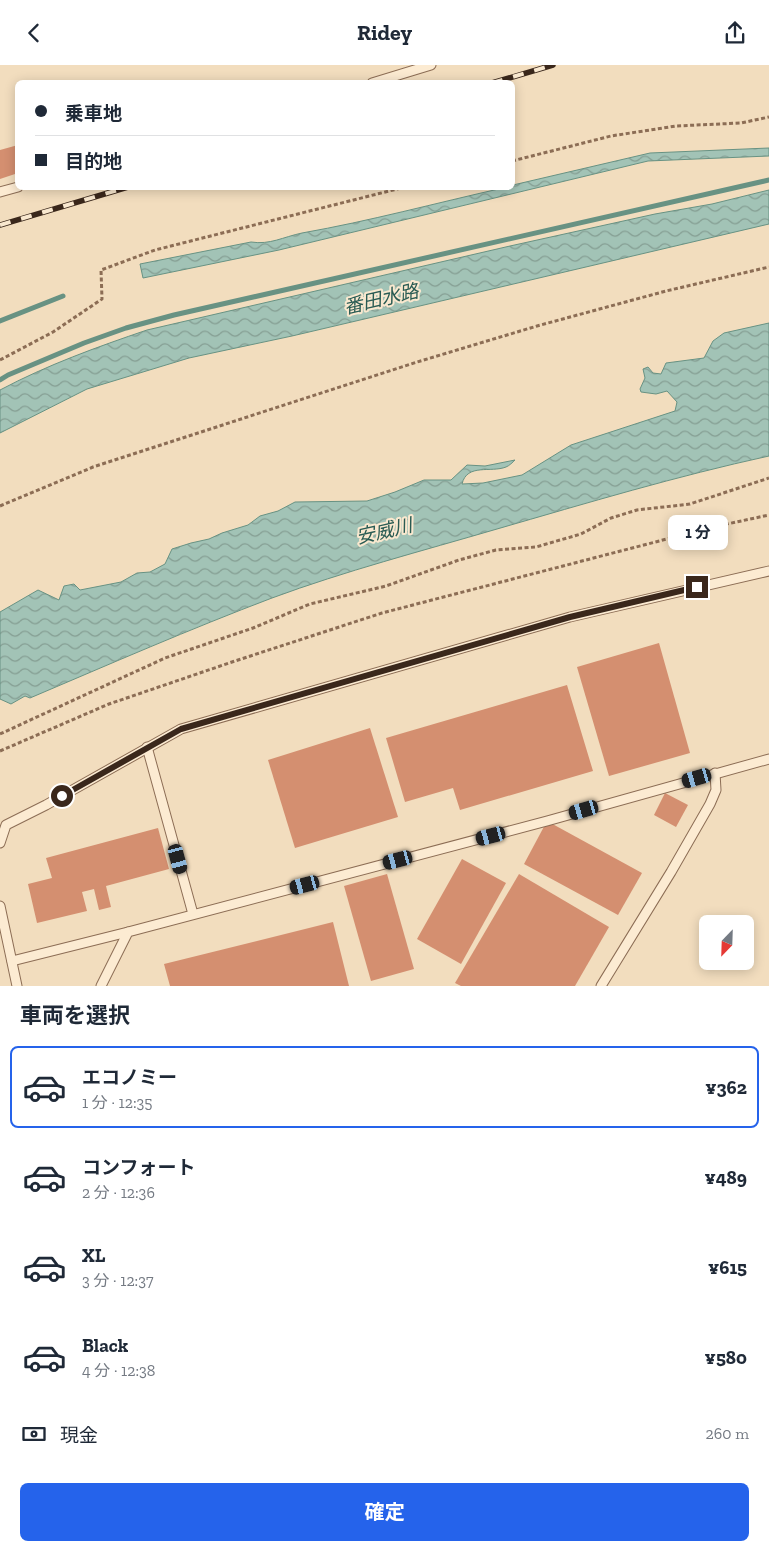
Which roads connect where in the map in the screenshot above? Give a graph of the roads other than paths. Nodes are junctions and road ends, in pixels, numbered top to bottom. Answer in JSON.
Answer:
{"nodes":[{"id":1,"x":431,"y":65,"type":"edge"},
{"id":2,"x":382,"y":80,"type":"edge"},
{"id":3,"x":15,"y":188,"type":"edge"},
{"id":4,"x":0,"y":193,"type":"edge"},
{"id":5,"x":769,"y":571,"type":"edge"},
{"id":6,"x":147,"y":747,"type":"junction"},
{"id":7,"x":769,"y":759,"type":"edge"},
{"id":8,"x":715,"y":773,"type":"junction"},
{"id":9,"x":0,"y":843,"type":"edge"},
{"id":10,"x":0,"y":906,"type":"edge"},
{"id":11,"x":193,"y":914,"type":"junction"},
{"id":12,"x":128,"y":932,"type":"junction"},
{"id":13,"x":12,"y":961,"type":"junction"},
{"id":14,"x":17,"y":986,"type":"edge"},
{"id":15,"x":101,"y":986,"type":"edge"},
{"id":16,"x":601,"y":986,"type":"edge"}],
"edges":[{"from":1,"to":2,"type":"lane"},
{"from":3,"to":4,"type":"lane"},
{"from":5,"to":6,"type":"lane"},
{"from":6,"to":9,"type":"lane"},
{"from":6,"to":11,"type":"lane"},
{"from":7,"to":8,"type":"lane"},
{"from":8,"to":11,"type":"lane"},
{"from":8,"to":16,"type":"lane"},
{"from":10,"to":13,"type":"lane"},
{"from":11,"to":12,"type":"lane"},
{"from":12,"to":13,"type":"lane"},
{"from":12,"to":15,"type":"lane"},
{"from":13,"to":14,"type":"lane"}]}
